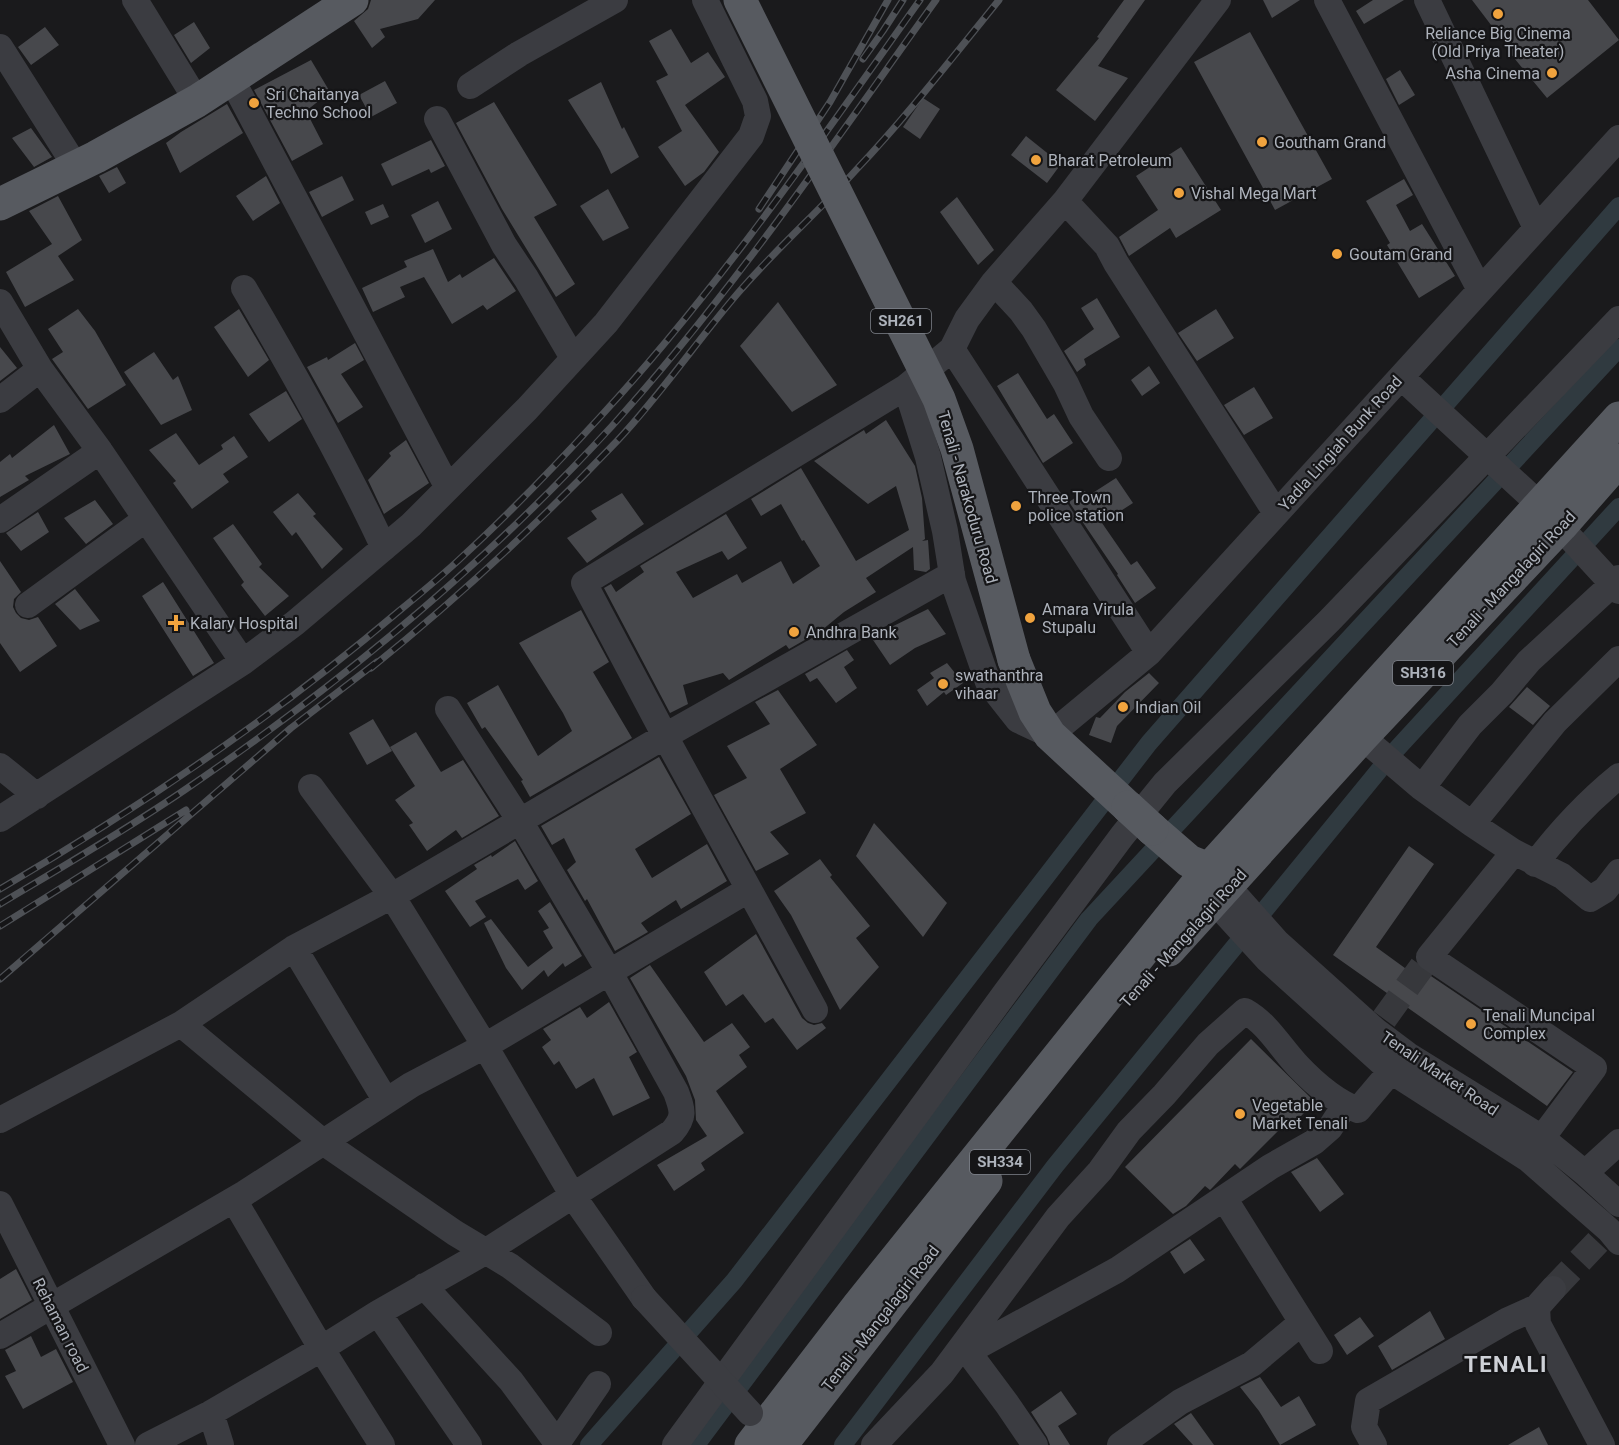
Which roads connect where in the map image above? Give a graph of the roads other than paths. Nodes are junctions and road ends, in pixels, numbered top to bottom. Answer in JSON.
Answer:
{"nodes":[{"id":1,"x":135,"y":0,"type":"edge"},
{"id":2,"x":352,"y":0,"type":"edge"},
{"id":3,"x":615,"y":0,"type":"edge"},
{"id":4,"x":705,"y":0,"type":"edge"},
{"id":5,"x":740,"y":0,"type":"edge"},
{"id":6,"x":1218,"y":0,"type":"edge"},
{"id":7,"x":1327,"y":0,"type":"edge"},
{"id":8,"x":1427,"y":0,"type":"edge"},
{"id":9,"x":0,"y":47,"type":"edge"},
{"id":10,"x":231,"y":78,"type":"junction"},
{"id":11,"x":470,"y":86,"type":"dead end"},
{"id":12,"x":197,"y":101,"type":"junction"},
{"id":13,"x":437,"y":119,"type":"dead end"},
{"id":14,"x":1619,"y":138,"type":"edge"},
{"id":15,"x":76,"y":167,"type":"junction"},
{"id":16,"x":1065,"y":201,"type":"junction"},
{"id":17,"x":0,"y":204,"type":"edge"},
{"id":18,"x":1536,"y":228,"type":"junction"},
{"id":19,"x":994,"y":282,"type":"junction"},
{"id":20,"x":244,"y":288,"type":"dead end"},
{"id":21,"x":1480,"y":290,"type":"junction"},
{"id":22,"x":0,"y":302,"type":"edge"},
{"id":23,"x":1619,"y":319,"type":"edge"},
{"id":24,"x":952,"y":349,"type":"junction"},
{"id":25,"x":573,"y":358,"type":"junction"},
{"id":26,"x":40,"y":369,"type":"junction"},
{"id":27,"x":1401,"y":377,"type":"junction"},
{"id":28,"x":906,"y":387,"type":"junction"},
{"id":29,"x":0,"y":400,"type":"edge"},
{"id":30,"x":1619,"y":418,"type":"edge"},
{"id":31,"x":100,"y":451,"type":"junction"},
{"id":32,"x":1109,"y":458,"type":"dead end"},
{"id":33,"x":1619,"y":460,"type":"edge"},
{"id":34,"x":1492,"y":461,"type":"junction"},
{"id":35,"x":448,"y":488,"type":"junction"},
{"id":36,"x":1276,"y":513,"type":"junction"},
{"id":37,"x":1550,"y":515,"type":"junction"},
{"id":38,"x":146,"y":519,"type":"junction"},
{"id":39,"x":0,"y":520,"type":"edge"},
{"id":40,"x":384,"y":548,"type":"junction"},
{"id":41,"x":952,"y":574,"type":"junction"},
{"id":42,"x":1613,"y":581,"type":"edge"},
{"id":43,"x":28,"y":605,"type":"dead end"},
{"id":44,"x":1149,"y":652,"type":"junction"},
{"id":45,"x":1619,"y":659,"type":"edge"},
{"id":46,"x":243,"y":662,"type":"junction"},
{"id":47,"x":448,"y":709,"type":"dead end"},
{"id":48,"x":665,"y":736,"type":"junction"},
{"id":49,"x":1059,"y":743,"type":"junction"},
{"id":50,"x":1370,"y":744,"type":"junction"},
{"id":51,"x":0,"y":766,"type":"edge"},
{"id":52,"x":1619,"y":777,"type":"edge"},
{"id":53,"x":1418,"y":785,"type":"junction"},
{"id":54,"x":311,"y":787,"type":"dead end"},
{"id":55,"x":37,"y":796,"type":"junction"},
{"id":56,"x":0,"y":819,"type":"edge"},
{"id":57,"x":520,"y":821,"type":"junction"},
{"id":58,"x":1472,"y":824,"type":"junction"},
{"id":59,"x":1525,"y":858,"type":"junction"},
{"id":60,"x":1619,"y":872,"type":"edge"},
{"id":61,"x":1215,"y":888,"type":"junction"},
{"id":62,"x":748,"y":890,"type":"junction"},
{"id":63,"x":392,"y":896,"type":"junction"},
{"id":64,"x":294,"y":948,"type":"junction"},
{"id":65,"x":610,"y":973,"type":"junction"},
{"id":66,"x":815,"y":1010,"type":"dead end"},
{"id":67,"x":181,"y":1024,"type":"junction"},
{"id":68,"x":1374,"y":1032,"type":"junction"},
{"id":69,"x":485,"y":1046,"type":"junction"},
{"id":70,"x":1391,"y":1071,"type":"junction"},
{"id":71,"x":386,"y":1101,"type":"junction"},
{"id":72,"x":1345,"y":1105,"type":"junction"},
{"id":73,"x":0,"y":1120,"type":"edge"},
{"id":74,"x":1542,"y":1138,"type":"junction"},
{"id":75,"x":323,"y":1142,"type":"junction"},
{"id":76,"x":1619,"y":1142,"type":"edge"},
{"id":77,"x":1585,"y":1173,"type":"junction"},
{"id":78,"x":573,"y":1197,"type":"junction"},
{"id":79,"x":1224,"y":1198,"type":"junction"},
{"id":80,"x":234,"y":1200,"type":"junction"},
{"id":81,"x":0,"y":1204,"type":"edge"},
{"id":82,"x":1619,"y":1204,"type":"edge"},
{"id":83,"x":1616,"y":1231,"type":"edge"},
{"id":84,"x":485,"y":1252,"type":"junction"},
{"id":85,"x":424,"y":1286,"type":"junction"},
{"id":86,"x":52,"y":1306,"type":"junction"},
{"id":87,"x":378,"y":1313,"type":"junction"},
{"id":88,"x":1302,"y":1322,"type":"junction"},
{"id":89,"x":599,"y":1333,"type":"dead end"},
{"id":90,"x":0,"y":1336,"type":"edge"},
{"id":91,"x":321,"y":1348,"type":"junction"},
{"id":92,"x":965,"y":1349,"type":"junction"},
{"id":93,"x":1320,"y":1351,"type":"dead end"},
{"id":94,"x":598,"y":1384,"type":"dead end"},
{"id":95,"x":211,"y":1413,"type":"junction"},
{"id":96,"x":765,"y":1435,"type":"edge"},
{"id":97,"x":556,"y":1444,"type":"edge"},
{"id":98,"x":122,"y":1445,"type":"edge"},
{"id":99,"x":148,"y":1445,"type":"edge"},
{"id":100,"x":221,"y":1445,"type":"edge"},
{"id":101,"x":382,"y":1445,"type":"edge"},
{"id":102,"x":469,"y":1445,"type":"edge"},
{"id":103,"x":675,"y":1445,"type":"edge"},
{"id":104,"x":874,"y":1445,"type":"edge"},
{"id":105,"x":1035,"y":1445,"type":"edge"},
{"id":106,"x":1120,"y":1445,"type":"edge"},
{"id":107,"x":1374,"y":1445,"type":"edge"},
{"id":108,"x":1602,"y":1445,"type":"edge"}],
"edges":[{"from":1,"to":12,"type":"street"},
{"from":2,"to":10,"type":"main road"},
{"from":3,"to":11,"type":"street"},
{"from":4,"to":25,"type":"street"},
{"from":5,"to":49,"type":"main road","name":"Tenali - Narakoduru Road","number":"SH261","bridge":true},
{"from":6,"to":16,"type":"street"},
{"from":7,"to":21,"type":"street"},
{"from":8,"to":18,"type":"street"},
{"from":9,"to":15,"type":"street"},
{"from":10,"to":12,"type":"main road"},
{"from":10,"to":35,"type":"street"},
{"from":12,"to":15,"type":"main road"},
{"from":13,"to":25,"type":"street"},
{"from":14,"to":18,"type":"street","name":"Yadla Lingiah Bunk Road"},
{"from":15,"to":17,"type":"main road"},
{"from":16,"to":19,"type":"street"},
{"from":16,"to":36,"type":"street"},
{"from":18,"to":21,"type":"street","name":"Yadla Lingiah Bunk Road"},
{"from":19,"to":24,"type":"street"},
{"from":19,"to":32,"type":"street"},
{"from":20,"to":40,"type":"street"},
{"from":21,"to":27,"type":"street","name":"Yadla Lingiah Bunk Road"},
{"from":22,"to":26,"type":"street"},
{"from":23,"to":34,"type":"street"},
{"from":24,"to":28,"type":"street"},
{"from":24,"to":44,"type":"street"},
{"from":25,"to":35,"type":"street"},
{"from":26,"to":29,"type":"street"},
{"from":26,"to":31,"type":"street"},
{"from":27,"to":34,"type":"street"},
{"from":27,"to":36,"type":"street","name":"Yadla Lingiah Bunk Road"},
{"from":28,"to":41,"type":"street"},
{"from":28,"to":48,"type":"street"},
{"from":30,"to":37,"type":"main road","name":"Tenali - Mangalagiri Road","number":"SH316"},
{"from":31,"to":38,"type":"street"},
{"from":31,"to":39,"type":"street"},
{"from":33,"to":37,"type":"main road","name":"Tenali - Mangalagiri Road","number":"SH316"},
{"from":34,"to":37,"type":"street"},
{"from":34,"to":103,"type":"street"},
{"from":35,"to":40,"type":"street"},
{"from":36,"to":44,"type":"street","name":"Yadla Lingiah Bunk Road"},
{"from":37,"to":42,"type":"street"},
{"from":37,"to":50,"type":"main road","name":"Tenali - Mangalagiri Road","number":"SH316"},
{"from":37,"to":61,"type":"main road","name":"Tenali - Mangalagiri Road","number":"SH316"},
{"from":38,"to":43,"type":"street"},
{"from":38,"to":46,"type":"street"},
{"from":40,"to":46,"type":"street"},
{"from":41,"to":48,"type":"street"},
{"from":41,"to":49,"type":"street"},
{"from":42,"to":53,"type":"street"},
{"from":44,"to":49,"type":"street","name":"Yadla Lingiah Bunk Road"},
{"from":45,"to":58,"type":"street"},
{"from":46,"to":55,"type":"street"},
{"from":47,"to":57,"type":"street"},
{"from":48,"to":57,"type":"street"},
{"from":48,"to":62,"type":"street"},
{"from":49,"to":61,"type":"main road","name":"Tenali - Narakoduru Road","number":"SH261","bridge":true},
{"from":50,"to":53,"type":"street"},
{"from":50,"to":61,"type":"main road","name":"Tenali - Mangalagiri Road","number":"SH316"},
{"from":51,"to":55,"type":"street"},
{"from":52,"to":59,"type":"street"},
{"from":53,"to":58,"type":"street"},
{"from":54,"to":63,"type":"street"},
{"from":55,"to":56,"type":"street"},
{"from":57,"to":63,"type":"street"},
{"from":57,"to":65,"type":"street"},
{"from":58,"to":59,"type":"street"},
{"from":59,"to":60,"type":"street"},
{"from":59,"to":74,"type":"street"},
{"from":61,"to":68,"type":"street","name":"Tenali Market Road"},
{"from":61,"to":96,"type":"main road","number":"SH334"},
{"from":62,"to":65,"type":"street"},
{"from":62,"to":66,"type":"street"},
{"from":63,"to":64,"type":"street"},
{"from":63,"to":69,"type":"street"},
{"from":64,"to":67,"type":"street"},
{"from":64,"to":71,"type":"street"},
{"from":65,"to":69,"type":"street"},
{"from":65,"to":78,"type":"street"},
{"from":67,"to":73,"type":"street"},
{"from":67,"to":75,"type":"street"},
{"from":68,"to":70,"type":"street","name":"Tenali Market Road"},
{"from":68,"to":74,"type":"street","name":"Tenali Market Road"},
{"from":69,"to":71,"type":"street"},
{"from":69,"to":78,"type":"street"},
{"from":70,"to":72,"type":"street"},
{"from":70,"to":83,"type":"street","name":"Tenali Market Road"},
{"from":71,"to":75,"type":"street"},
{"from":72,"to":79,"type":"street"},
{"from":72,"to":92,"type":"street"},
{"from":74,"to":77,"type":"street","name":"Tenali Market Road"},
{"from":75,"to":80,"type":"street"},
{"from":75,"to":84,"type":"street"},
{"from":76,"to":77,"type":"street"},
{"from":77,"to":82,"type":"street","name":"Tenali Market Road"},
{"from":78,"to":84,"type":"street"},
{"from":78,"to":96,"type":"street","bridge":true},
{"from":79,"to":88,"type":"street"},
{"from":79,"to":92,"type":"street"},
{"from":80,"to":86,"type":"street"},
{"from":80,"to":91,"type":"street"},
{"from":81,"to":86,"type":"street","name":"Rehaman road"},
{"from":84,"to":85,"type":"street"},
{"from":84,"to":89,"type":"street"},
{"from":85,"to":87,"type":"street"},
{"from":85,"to":97,"type":"street"},
{"from":86,"to":90,"type":"street"},
{"from":86,"to":98,"type":"street","name":"Rehaman road"},
{"from":87,"to":91,"type":"street"},
{"from":87,"to":102,"type":"street"},
{"from":88,"to":93,"type":"street"},
{"from":88,"to":106,"type":"street"},
{"from":91,"to":95,"type":"street"},
{"from":91,"to":101,"type":"street"},
{"from":92,"to":104,"type":"street"},
{"from":92,"to":105,"type":"street"},
{"from":94,"to":97,"type":"street"},
{"from":95,"to":99,"type":"street"},
{"from":95,"to":100,"type":"street"},
{"from":107,"to":108,"type":"street"}]}
